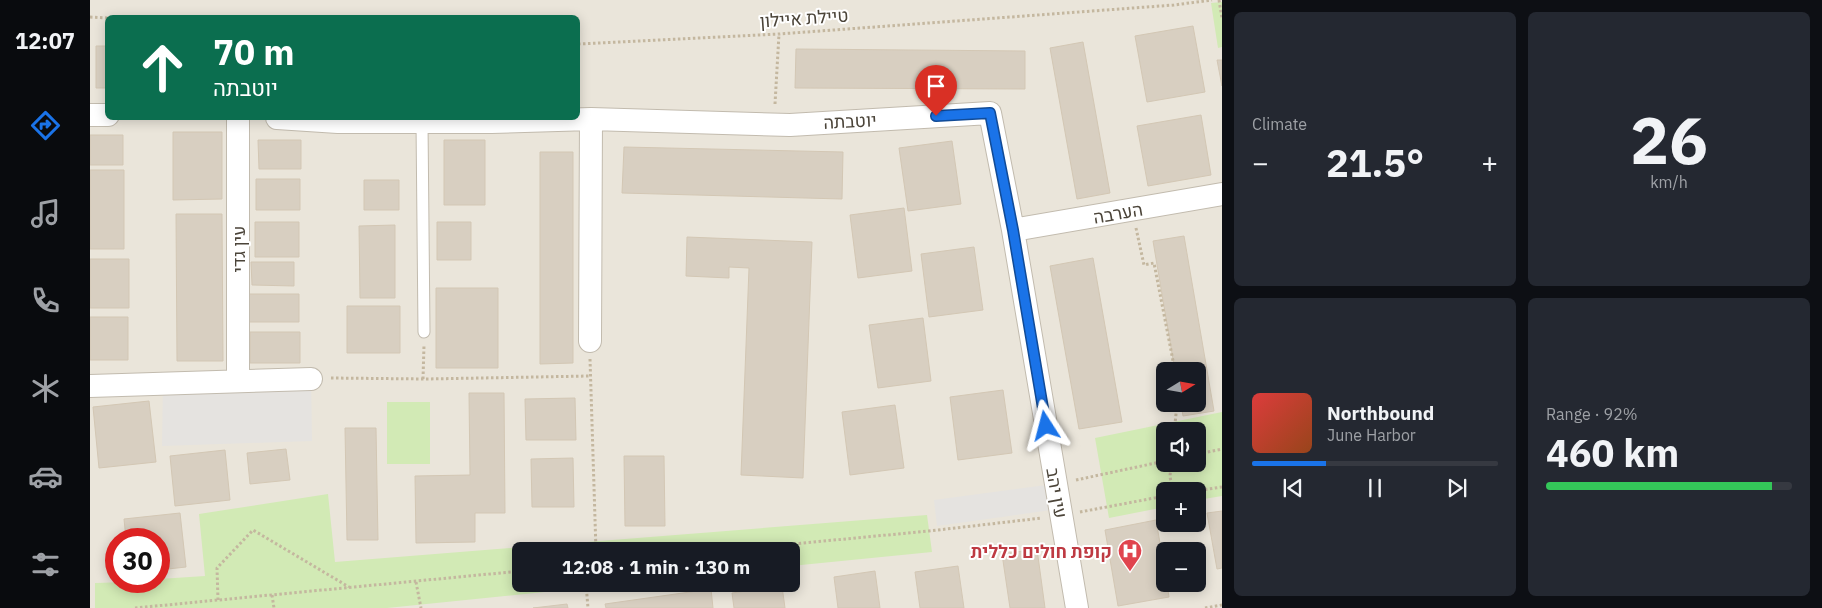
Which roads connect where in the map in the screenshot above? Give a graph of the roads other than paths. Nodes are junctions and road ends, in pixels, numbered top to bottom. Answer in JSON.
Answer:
{"nodes":[{"id":1,"x":90,"y":115,"type":"edge"},
{"id":2,"x":105,"y":115,"type":"edge"},
{"id":3,"x":238,"y":120,"type":"edge"},
{"id":4,"x":307,"y":120,"type":"edge"},
{"id":5,"x":591,"y":120,"type":"junction"},
{"id":6,"x":422,"y":122,"type":"junction"},
{"id":7,"x":1222,"y":194,"type":"edge"},
{"id":8,"x":1013,"y":230,"type":"junction"},
{"id":9,"x":424,"y":332,"type":"road end"},
{"id":10,"x":590,"y":341,"type":"road end"},
{"id":11,"x":311,"y":379,"type":"road end"},
{"id":12,"x":238,"y":380,"type":"junction"},
{"id":13,"x":90,"y":386,"type":"edge"},
{"id":14,"x":1076,"y":608,"type":"edge"}],
"edges":[{"from":1,"to":2,"type":"street"},
{"from":3,"to":12,"type":"street","name":"עין גדי"},
{"from":4,"to":6,"type":"street","name":"יוטבתה"},
{"from":5,"to":6,"type":"street","name":"יוטבתה"},
{"from":5,"to":8,"type":"street","name":"יוטבתה"},
{"from":5,"to":10,"type":"street"},
{"from":6,"to":9,"type":"lane"},
{"from":7,"to":8,"type":"street","name":"הערבה"},
{"from":8,"to":14,"type":"street","name":"עין יהב"},
{"from":11,"to":12,"type":"street"},
{"from":12,"to":13,"type":"street"}]}
